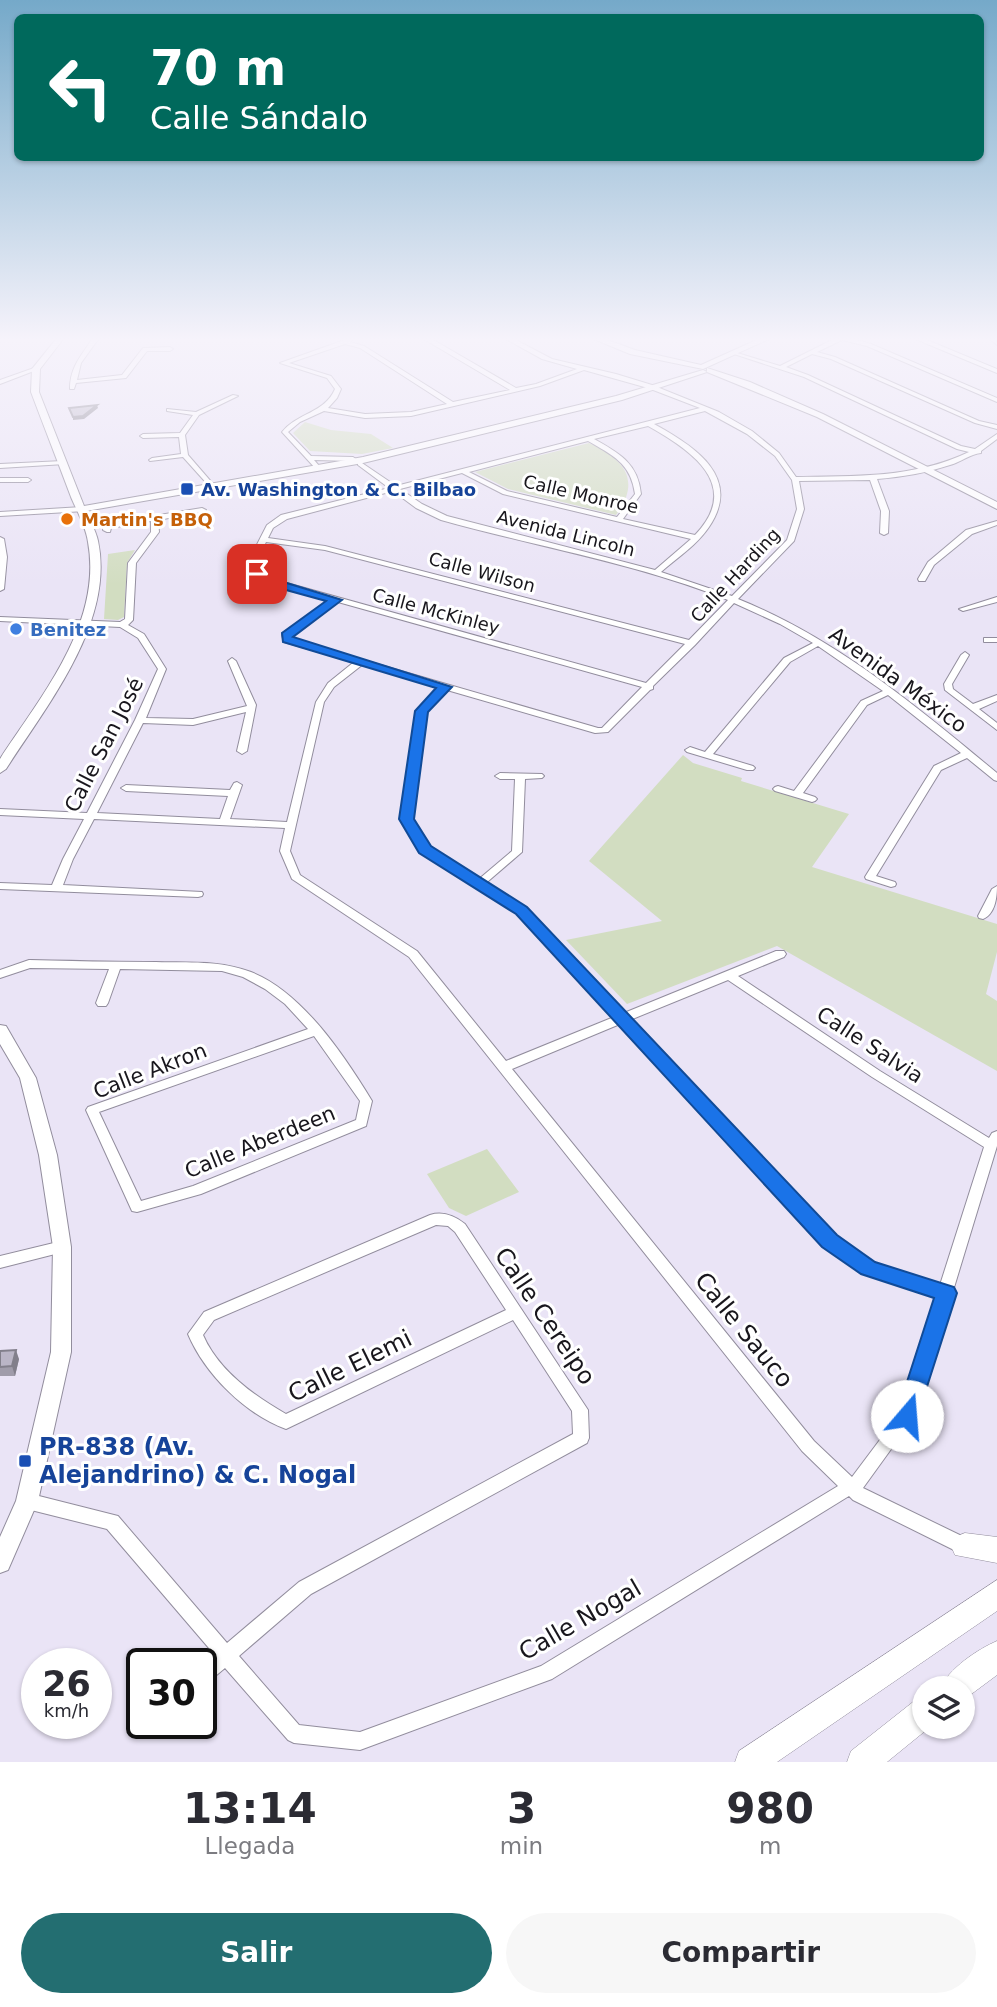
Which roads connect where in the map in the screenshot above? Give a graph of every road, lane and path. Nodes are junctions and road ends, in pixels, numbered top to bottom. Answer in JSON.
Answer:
{"nodes":[{"id":1,"x":46,"y":420,"type":"edge"},
{"id":2,"x":192,"y":420,"type":"edge"},
{"id":3,"x":301,"y":420,"type":"edge"},
{"id":4,"x":522,"y":420,"type":"edge"},
{"id":5,"x":664,"y":420,"type":"edge"},
{"id":6,"x":725,"y":420,"type":"edge"},
{"id":7,"x":825,"y":420,"type":"edge"},
{"id":8,"x":900,"y":420,"type":"edge"},
{"id":9,"x":973,"y":420,"type":"edge"},
{"id":10,"x":650,"y":424,"type":"junction"},
{"id":11,"x":997,"y":427,"type":"edge"},
{"id":12,"x":181,"y":435,"type":"junction"},
{"id":13,"x":143,"y":436,"type":"dead end"},
{"id":14,"x":997,"y":436,"type":"edge"},
{"id":15,"x":589,"y":439,"type":"junction"},
{"id":16,"x":979,"y":452,"type":"junction"},
{"id":17,"x":185,"y":455,"type":"junction"},
{"id":18,"x":308,"y":458,"type":"junction"},
{"id":19,"x":152,"y":460,"type":"dead end"},
{"id":20,"x":356,"y":461,"type":"junction"},
{"id":21,"x":63,"y":463,"type":"junction"},
{"id":22,"x":0,"y":466,"type":"edge"},
{"id":23,"x":318,"y":468,"type":"junction"},
{"id":24,"x":925,"y":469,"type":"junction"},
{"id":25,"x":463,"y":471,"type":"junction"},
{"id":26,"x":873,"y":477,"type":"junction"},
{"id":27,"x":795,"y":478,"type":"junction"},
{"id":28,"x":0,"y":480,"type":"edge"},
{"id":29,"x":28,"y":480,"type":"dead end"},
{"id":30,"x":212,"y":486,"type":"junction"},
{"id":31,"x":393,"y":488,"type":"junction"},
{"id":32,"x":997,"y":506,"type":"edge"},
{"id":33,"x":82,"y":509,"type":"junction"},
{"id":34,"x":202,"y":510,"type":"dead end"},
{"id":35,"x":0,"y":514,"type":"edge"},
{"id":36,"x":154,"y":518,"type":"junction"},
{"id":37,"x":619,"y":519,"type":"junction"},
{"id":38,"x":997,"y":523,"type":"edge"},
{"id":39,"x":107,"y":530,"type":"dead end"},
{"id":40,"x":884,"y":533,"type":"dead end"},
{"id":41,"x":696,"y":538,"type":"junction"},
{"id":42,"x":0,"y":539,"type":"edge"},
{"id":43,"x":263,"y":539,"type":"junction"},
{"id":44,"x":658,"y":571,"type":"junction"},
{"id":45,"x":922,"y":579,"type":"dead end"},
{"id":46,"x":0,"y":589,"type":"edge"},
{"id":47,"x":997,"y":599,"type":"edge"},
{"id":48,"x":336,"y":600,"type":"junction"},
{"id":49,"x":735,"y":600,"type":"junction"},
{"id":50,"x":963,"y":609,"type":"dead end"},
{"id":51,"x":0,"y":619,"type":"edge"},
{"id":52,"x":86,"y":622,"type":"junction"},
{"id":53,"x":122,"y":625,"type":"junction"},
{"id":54,"x":987,"y":640,"type":"dead end"},
{"id":55,"x":997,"y":640,"type":"edge"},
{"id":56,"x":692,"y":643,"type":"junction"},
{"id":57,"x":818,"y":643,"type":"junction"},
{"id":58,"x":965,"y":655,"type":"dead end"},
{"id":59,"x":232,"y":661,"type":"dead end"},
{"id":60,"x":360,"y":662,"type":"junction"},
{"id":61,"x":445,"y":687,"type":"junction"},
{"id":62,"x":650,"y":687,"type":"junction"},
{"id":63,"x":888,"y":692,"type":"junction"},
{"id":64,"x":997,"y":698,"type":"edge"},
{"id":65,"x":252,"y":708,"type":"junction"},
{"id":66,"x":972,"y":708,"type":"junction"},
{"id":67,"x":140,"y":720,"type":"junction"},
{"id":68,"x":997,"y":726,"type":"edge"},
{"id":69,"x":690,"y":750,"type":"dead end"},
{"id":70,"x":242,"y":751,"type":"dead end"},
{"id":71,"x":967,"y":754,"type":"junction"},
{"id":72,"x":707,"y":755,"type":"junction"},
{"id":73,"x":750,"y":768,"type":"dead end"},
{"id":74,"x":0,"y":769,"type":"edge"},
{"id":75,"x":500,"y":776,"type":"dead end"},
{"id":76,"x":520,"y":776,"type":"junction"},
{"id":77,"x":539,"y":776,"type":"dead end"},
{"id":78,"x":997,"y":778,"type":"edge"},
{"id":79,"x":126,"y":788,"type":"dead end"},
{"id":80,"x":778,"y":789,"type":"dead end"},
{"id":81,"x":797,"y":794,"type":"junction"},
{"id":82,"x":812,"y":799,"type":"dead end"},
{"id":83,"x":0,"y":811,"type":"edge"},
{"id":84,"x":91,"y":816,"type":"junction"},
{"id":85,"x":224,"y":821,"type":"junction"},
{"id":86,"x":290,"y":825,"type":"junction"},
{"id":87,"x":481,"y":882,"type":"junction"},
{"id":88,"x":891,"y":884,"type":"dead end"},
{"id":89,"x":0,"y":886,"type":"edge"},
{"id":90,"x":56,"y":889,"type":"junction"},
{"id":91,"x":997,"y":889,"type":"edge"},
{"id":92,"x":198,"y":894,"type":"dead end"},
{"id":93,"x":983,"y":916,"type":"dead end"},
{"id":94,"x":780,"y":954,"type":"dead end"},
{"id":95,"x":116,"y":964,"type":"junction"},
{"id":96,"x":0,"y":974,"type":"edge"},
{"id":97,"x":729,"y":975,"type":"junction"},
{"id":98,"x":102,"y":1003,"type":"dead end"},
{"id":99,"x":622,"y":1018,"type":"junction"},
{"id":100,"x":0,"y":1030,"type":"edge"},
{"id":101,"x":317,"y":1030,"type":"junction"},
{"id":102,"x":504,"y":1067,"type":"junction"},
{"id":103,"x":994,"y":1140,"type":"edge"},
{"id":104,"x":137,"y":1207,"type":"joint"},
{"id":105,"x":62,"y":1247,"type":"junction"},
{"id":106,"x":0,"y":1262,"type":"edge"},
{"id":107,"x":946,"y":1293,"type":"junction"},
{"id":108,"x":513,"y":1313,"type":"junction"},
{"id":109,"x":195,"y":1334,"type":"joint"},
{"id":110,"x":850,"y":1488,"type":"junction"},
{"id":111,"x":27,"y":1501,"type":"junction"},
{"id":112,"x":964,"y":1546,"type":"junction"},
{"id":113,"x":997,"y":1550,"type":"edge"},
{"id":114,"x":0,"y":1562,"type":"edge"},
{"id":115,"x":997,"y":1562,"type":"edge"},
{"id":116,"x":997,"y":1594,"type":"edge"},
{"id":117,"x":225,"y":1654,"type":"junction"},
{"id":118,"x":997,"y":1656,"type":"edge"},
{"id":119,"x":217,"y":1662,"type":"edge"},
{"id":120,"x":972,"y":1676,"type":"edge"},
{"id":121,"x":912,"y":1722,"type":"edge"},
{"id":122,"x":750,"y":1762,"type":"edge"},
{"id":123,"x":862,"y":1762,"type":"edge"}],
"edges":[{"from":1,"to":21,"type":"street"},
{"from":2,"to":12,"type":"street"},
{"from":3,"to":18,"type":"street"},
{"from":4,"to":20,"type":"street"},
{"from":5,"to":10,"type":"street"},
{"from":6,"to":27,"type":"street"},
{"from":7,"to":24,"type":"street"},
{"from":8,"to":16,"type":"street"},
{"from":9,"to":11,"type":"street"},
{"from":10,"to":15,"type":"street"},
{"from":10,"to":41,"type":"street"},
{"from":12,"to":13,"type":"street"},
{"from":12,"to":17,"type":"street"},
{"from":14,"to":16,"type":"street"},
{"from":15,"to":25,"type":"street"},
{"from":15,"to":37,"type":"street"},
{"from":16,"to":24,"type":"street"},
{"from":17,"to":19,"type":"street"},
{"from":17,"to":30,"type":"street"},
{"from":18,"to":20,"type":"street"},
{"from":18,"to":23,"type":"street"},
{"from":20,"to":23,"type":"street"},
{"from":20,"to":31,"type":"street","name":"Avenida Lincoln"},
{"from":21,"to":22,"type":"street"},
{"from":21,"to":33,"type":"street"},
{"from":23,"to":30,"type":"street"},
{"from":24,"to":26,"type":"street"},
{"from":24,"to":32,"type":"street"},
{"from":25,"to":31,"type":"street"},
{"from":25,"to":37,"type":"street","name":"Calle Monroe"},
{"from":26,"to":27,"type":"street"},
{"from":26,"to":40,"type":"street"},
{"from":27,"to":49,"type":"street","name":"Calle Harding"},
{"from":28,"to":29,"type":"street"},
{"from":30,"to":33,"type":"street"},
{"from":31,"to":43,"type":"street"},
{"from":31,"to":44,"type":"street","name":"Avenida Lincoln"},
{"from":33,"to":35,"type":"street"},
{"from":33,"to":52,"type":"street"},
{"from":34,"to":36,"type":"street"},
{"from":36,"to":39,"type":"street"},
{"from":36,"to":53,"type":"street"},
{"from":37,"to":41,"type":"street","name":"Calle Monroe"},
{"from":38,"to":45,"type":"street"},
{"from":41,"to":44,"type":"street"},
{"from":42,"to":46,"type":"street"},
{"from":43,"to":48,"type":"street","name":"Calle McKinley"},
{"from":43,"to":56,"type":"street","name":"Calle Wilson"},
{"from":44,"to":49,"type":"street","name":"Avenida Lincoln"},
{"from":47,"to":50,"type":"street"},
{"from":48,"to":60,"type":"street"},
{"from":48,"to":62,"type":"street","name":"Calle McKinley"},
{"from":49,"to":56,"type":"street","name":"Calle Harding"},
{"from":49,"to":57,"type":"street","name":"Avenida México"},
{"from":51,"to":52,"type":"street"},
{"from":52,"to":53,"type":"street"},
{"from":52,"to":74,"type":"street"},
{"from":53,"to":67,"type":"street","name":"Calle San José"},
{"from":54,"to":55,"type":"street"},
{"from":56,"to":62,"type":"street","name":"Calle Harding"},
{"from":57,"to":63,"type":"street","name":"Avenida México"},
{"from":57,"to":72,"type":"street"},
{"from":58,"to":66,"type":"street"},
{"from":59,"to":65,"type":"street"},
{"from":60,"to":61,"type":"street"},
{"from":60,"to":86,"type":"street","name":"Calle Sauco"},
{"from":61,"to":62,"type":"street","name":"Calle Harding"},
{"from":61,"to":87,"type":"street"},
{"from":63,"to":71,"type":"street","name":"Avenida México"},
{"from":63,"to":81,"type":"street"},
{"from":64,"to":66,"type":"street"},
{"from":65,"to":67,"type":"street"},
{"from":65,"to":70,"type":"street"},
{"from":66,"to":68,"type":"street"},
{"from":67,"to":84,"type":"street","name":"Calle San José"},
{"from":69,"to":72,"type":"street"},
{"from":71,"to":78,"type":"street","name":"Avenida México"},
{"from":71,"to":88,"type":"street"},
{"from":72,"to":73,"type":"street"},
{"from":75,"to":76,"type":"street"},
{"from":76,"to":77,"type":"street"},
{"from":76,"to":87,"type":"street"},
{"from":79,"to":85,"type":"street"},
{"from":80,"to":81,"type":"street"},
{"from":81,"to":82,"type":"street"},
{"from":83,"to":84,"type":"street"},
{"from":84,"to":85,"type":"street"},
{"from":84,"to":90,"type":"street","name":"Calle San José"},
{"from":85,"to":86,"type":"street"},
{"from":86,"to":102,"type":"street","name":"Calle Sauco"},
{"from":87,"to":99,"type":"street"},
{"from":89,"to":90,"type":"street"},
{"from":90,"to":92,"type":"street"},
{"from":91,"to":93,"type":"street"},
{"from":94,"to":97,"type":"street"},
{"from":95,"to":96,"type":"street","name":"Calle Aberdeen"},
{"from":95,"to":98,"type":"street"},
{"from":95,"to":101,"type":"street","name":"Calle Aberdeen"},
{"from":97,"to":99,"type":"street"},
{"from":97,"to":103,"type":"street","name":"Calle Salvia"},
{"from":99,"to":102,"type":"street"},
{"from":99,"to":107,"type":"street"},
{"from":100,"to":105,"type":"street"},
{"from":101,"to":104,"type":"street","name":"Calle Akron"},
{"from":101,"to":104,"type":"street","name":"Calle Aberdeen"},
{"from":102,"to":110,"type":"street","name":"Calle Sauco"},
{"from":103,"to":107,"type":"street","name":"Calle Nogal"},
{"from":105,"to":106,"type":"street"},
{"from":105,"to":111,"type":"street"},
{"from":107,"to":110,"type":"street","name":"Calle Nogal"},
{"from":108,"to":109,"type":"street","name":"Calle Elemi"},
{"from":108,"to":109,"type":"street","name":"Calle Cereipo"},
{"from":108,"to":117,"type":"street","name":"Calle Cereipo"},
{"from":110,"to":112,"type":"street","name":"Calle Sauco"},
{"from":110,"to":117,"type":"street","name":"Calle Nogal"},
{"from":111,"to":114,"type":"street"},
{"from":111,"to":117,"type":"street","name":"Calle Nogal"},
{"from":112,"to":113,"type":"main road"},
{"from":112,"to":115,"type":"street","name":"Calle Sauco"},
{"from":116,"to":122,"type":"main road"},
{"from":117,"to":119,"type":"street"},
{"from":118,"to":120,"type":"main road"},
{"from":121,"to":123,"type":"main road"}]}
